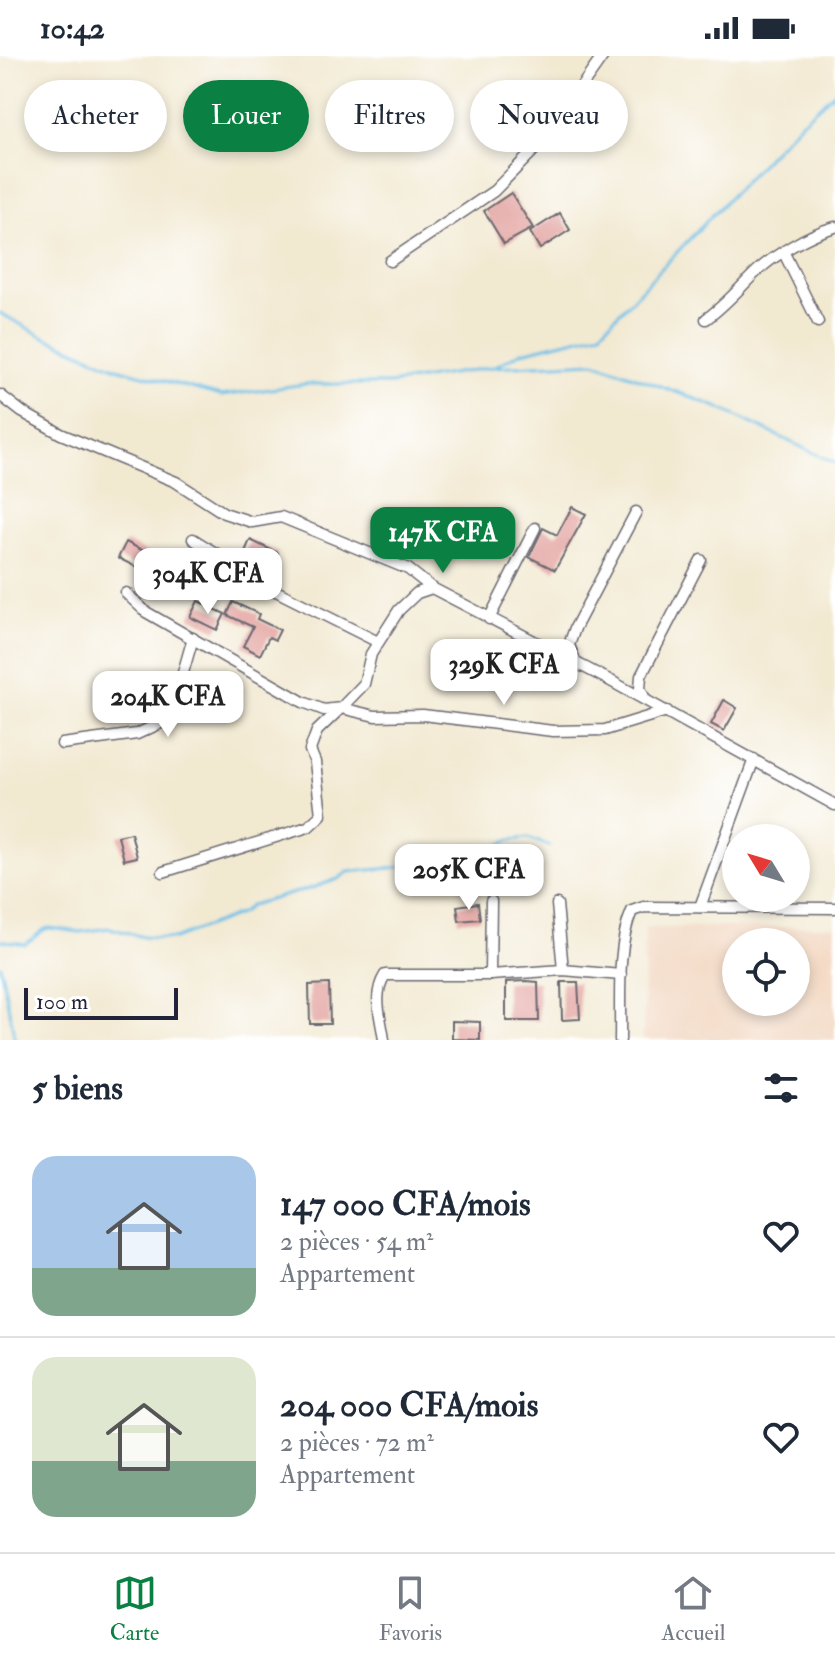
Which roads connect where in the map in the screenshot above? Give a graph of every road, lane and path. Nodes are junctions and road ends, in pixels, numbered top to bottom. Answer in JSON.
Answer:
{"nodes":[{"id":1,"x":603,"y":56,"type":"edge"},
{"id":2,"x":835,"y":227,"type":"edge"},
{"id":3,"x":784,"y":253,"type":"junction"},
{"id":4,"x":390,"y":261,"type":"dead end"},
{"id":5,"x":706,"y":319,"type":"dead end"},
{"id":6,"x":818,"y":322,"type":"dead end"},
{"id":7,"x":0,"y":395,"type":"edge"},
{"id":8,"x":636,"y":512,"type":"dead end"},
{"id":9,"x":535,"y":528,"type":"dead end"},
{"id":10,"x":193,"y":539,"type":"dead end"},
{"id":11,"x":701,"y":560,"type":"dead end"},
{"id":12,"x":432,"y":588,"type":"junction"},
{"id":13,"x":126,"y":593,"type":"dead end"},
{"id":14,"x":489,"y":619,"type":"junction"},
{"id":15,"x":193,"y":638,"type":"junction"},
{"id":16,"x":378,"y":642,"type":"junction"},
{"id":17,"x":576,"y":663,"type":"junction"},
{"id":18,"x":645,"y":699,"type":"junction"},
{"id":19,"x":341,"y":708,"type":"junction"},
{"id":20,"x":667,"y":711,"type":"junction"},
{"id":21,"x":62,"y":744,"type":"dead end"},
{"id":22,"x":754,"y":759,"type":"junction"},
{"id":23,"x":835,"y":805,"type":"edge"},
{"id":24,"x":163,"y":872,"type":"dead end"},
{"id":25,"x":491,"y":901,"type":"dead end"},
{"id":26,"x":557,"y":904,"type":"dead end"},
{"id":27,"x":700,"y":907,"type":"junction"},
{"id":28,"x":835,"y":908,"type":"edge"},
{"id":29,"x":563,"y":970,"type":"junction"},
{"id":30,"x":490,"y":975,"type":"junction"},
{"id":31,"x":621,"y":975,"type":"junction"},
{"id":32,"x":384,"y":1040,"type":"edge"},
{"id":33,"x":620,"y":1040,"type":"edge"}],
"edges":[{"from":1,"to":4,"type":"street"},
{"from":2,"to":3,"type":"street"},
{"from":3,"to":5,"type":"street"},
{"from":3,"to":6,"type":"street"},
{"from":7,"to":12,"type":"street"},
{"from":8,"to":17,"type":"street"},
{"from":9,"to":14,"type":"street"},
{"from":10,"to":16,"type":"street"},
{"from":11,"to":18,"type":"street"},
{"from":12,"to":14,"type":"street"},
{"from":12,"to":16,"type":"street"},
{"from":13,"to":15,"type":"street"},
{"from":14,"to":17,"type":"street"},
{"from":15,"to":19,"type":"street"},
{"from":15,"to":21,"type":"street"},
{"from":16,"to":19,"type":"street"},
{"from":17,"to":18,"type":"street"},
{"from":18,"to":20,"type":"street"},
{"from":19,"to":20,"type":"street"},
{"from":19,"to":24,"type":"street"},
{"from":20,"to":22,"type":"street"},
{"from":22,"to":23,"type":"street"},
{"from":22,"to":27,"type":"street"},
{"from":25,"to":30,"type":"street"},
{"from":26,"to":29,"type":"street"},
{"from":27,"to":28,"type":"street"},
{"from":27,"to":31,"type":"street"},
{"from":29,"to":30,"type":"street"},
{"from":29,"to":31,"type":"street"},
{"from":30,"to":32,"type":"street"},
{"from":31,"to":33,"type":"street"}]}
